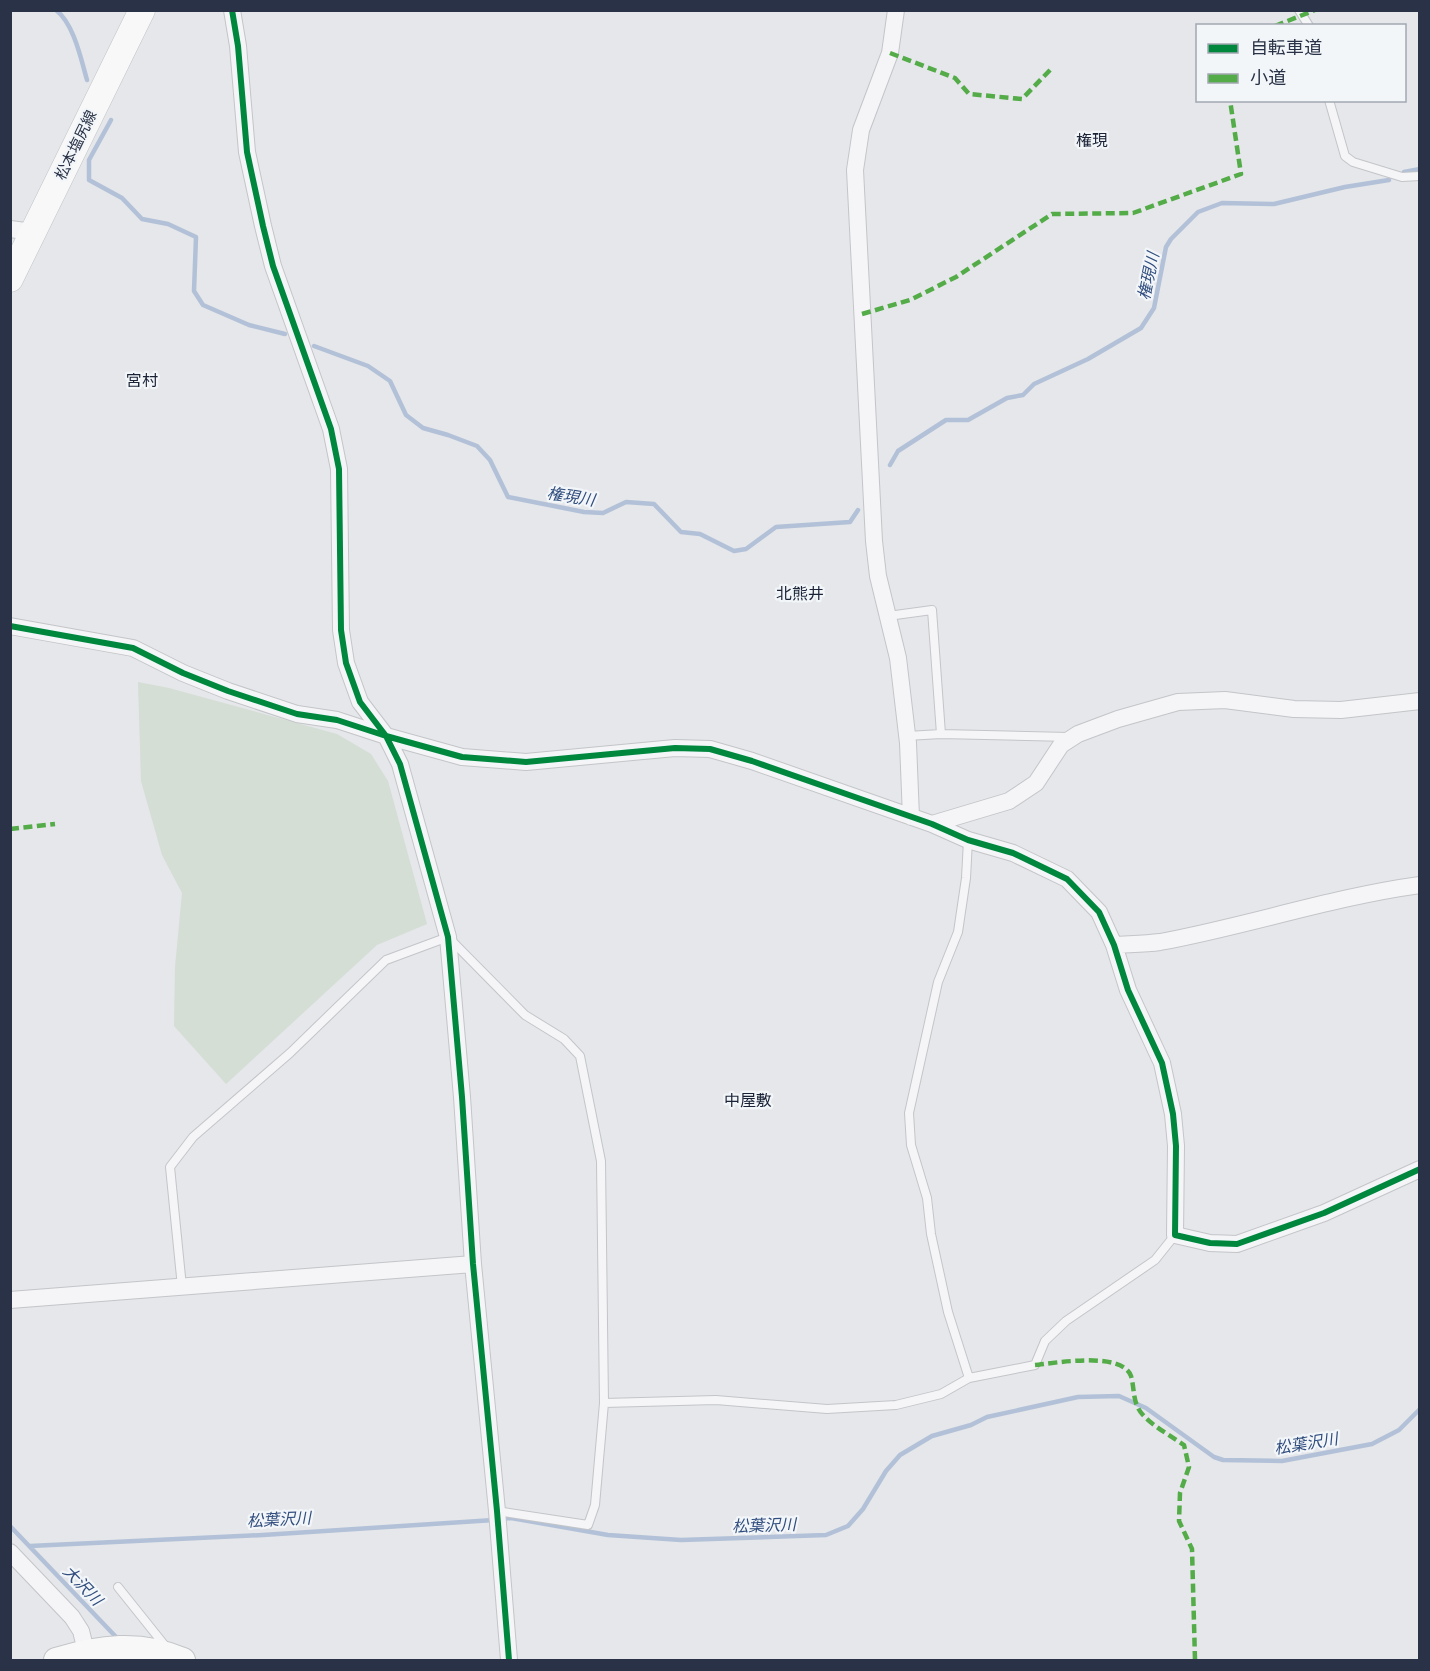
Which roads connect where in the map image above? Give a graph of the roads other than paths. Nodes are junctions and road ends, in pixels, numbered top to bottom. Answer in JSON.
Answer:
{"nodes":[{"id":1,"x":142,"y":10,"type":"edge"},
{"id":2,"x":232,"y":10,"type":"edge"},
{"id":3,"x":896,"y":10,"type":"edge"},
{"id":4,"x":1299,"y":10,"type":"edge"},
{"id":5,"x":1308,"y":24,"type":"edge"},
{"id":6,"x":1330,"y":102,"type":"edge"},
{"id":7,"x":1419,"y":176,"type":"edge"},
{"id":8,"x":22,"y":230,"type":"edge"},
{"id":9,"x":10,"y":279,"type":"edge"},
{"id":10,"x":888,"y":616,"type":"junction"},
{"id":11,"x":10,"y":626,"type":"edge"},
{"id":12,"x":1419,"y":700,"type":"edge"},
{"id":13,"x":941,"y":734,"type":"junction"},
{"id":14,"x":386,"y":736,"type":"junction"},
{"id":15,"x":907,"y":736,"type":"junction"},
{"id":16,"x":1073,"y":738,"type":"junction"},
{"id":17,"x":910,"y":817,"type":"junction"},
{"id":18,"x":932,"y":824,"type":"junction"},
{"id":19,"x":968,"y":840,"type":"junction"},
{"id":20,"x":1419,"y":885,"type":"edge"},
{"id":21,"x":448,"y":937,"type":"junction"},
{"id":22,"x":1114,"y":945,"type":"junction"},
{"id":23,"x":1419,"y":1169,"type":"edge"},
{"id":24,"x":1175,"y":1235,"type":"junction"},
{"id":25,"x":473,"y":1264,"type":"junction"},
{"id":26,"x":182,"y":1287,"type":"junction"},
{"id":27,"x":10,"y":1300,"type":"edge"},
{"id":28,"x":969,"y":1378,"type":"junction"},
{"id":29,"x":604,"y":1403,"type":"junction"},
{"id":30,"x":497,"y":1511,"type":"junction"},
{"id":31,"x":10,"y":1552,"type":"edge"},
{"id":32,"x":118,"y":1587,"type":"dead end"},
{"id":33,"x":105,"y":1652,"type":"edge"},
{"id":34,"x":170,"y":1655,"type":"edge"},
{"id":35,"x":56,"y":1660,"type":"edge"},
{"id":36,"x":509,"y":1660,"type":"edge"}],
"edges":[{"from":1,"to":8,"type":"main road","name":"松本塩尻線"},
{"from":2,"to":14,"type":"street"},
{"from":3,"to":10,"type":"street"},
{"from":4,"to":5,"type":"lane"},
{"from":6,"to":7,"type":"lane"},
{"from":8,"to":9,"type":"main road","name":"松本塩尻線"},
{"from":10,"to":13,"type":"lane"},
{"from":10,"to":15,"type":"street"},
{"from":11,"to":14,"type":"street"},
{"from":12,"to":16,"type":"street"},
{"from":13,"to":15,"type":"lane"},
{"from":13,"to":16,"type":"lane"},
{"from":14,"to":17,"type":"street"},
{"from":14,"to":21,"type":"street"},
{"from":15,"to":17,"type":"street"},
{"from":16,"to":18,"type":"street"},
{"from":17,"to":18,"type":"street"},
{"from":18,"to":19,"type":"street"},
{"from":19,"to":22,"type":"street"},
{"from":19,"to":28,"type":"lane"},
{"from":20,"to":22,"type":"street"},
{"from":21,"to":25,"type":"street"},
{"from":21,"to":26,"type":"lane"},
{"from":21,"to":29,"type":"lane"},
{"from":22,"to":24,"type":"street"},
{"from":23,"to":24,"type":"street"},
{"from":24,"to":28,"type":"lane"},
{"from":25,"to":26,"type":"street"},
{"from":25,"to":30,"type":"street"},
{"from":26,"to":27,"type":"street"},
{"from":28,"to":29,"type":"lane"},
{"from":29,"to":30,"type":"lane"},
{"from":30,"to":36,"type":"street"},
{"from":31,"to":33,"type":"street"},
{"from":32,"to":34,"type":"lane"},
{"from":33,"to":34,"type":"street"},
{"from":33,"to":35,"type":"street"}]}
